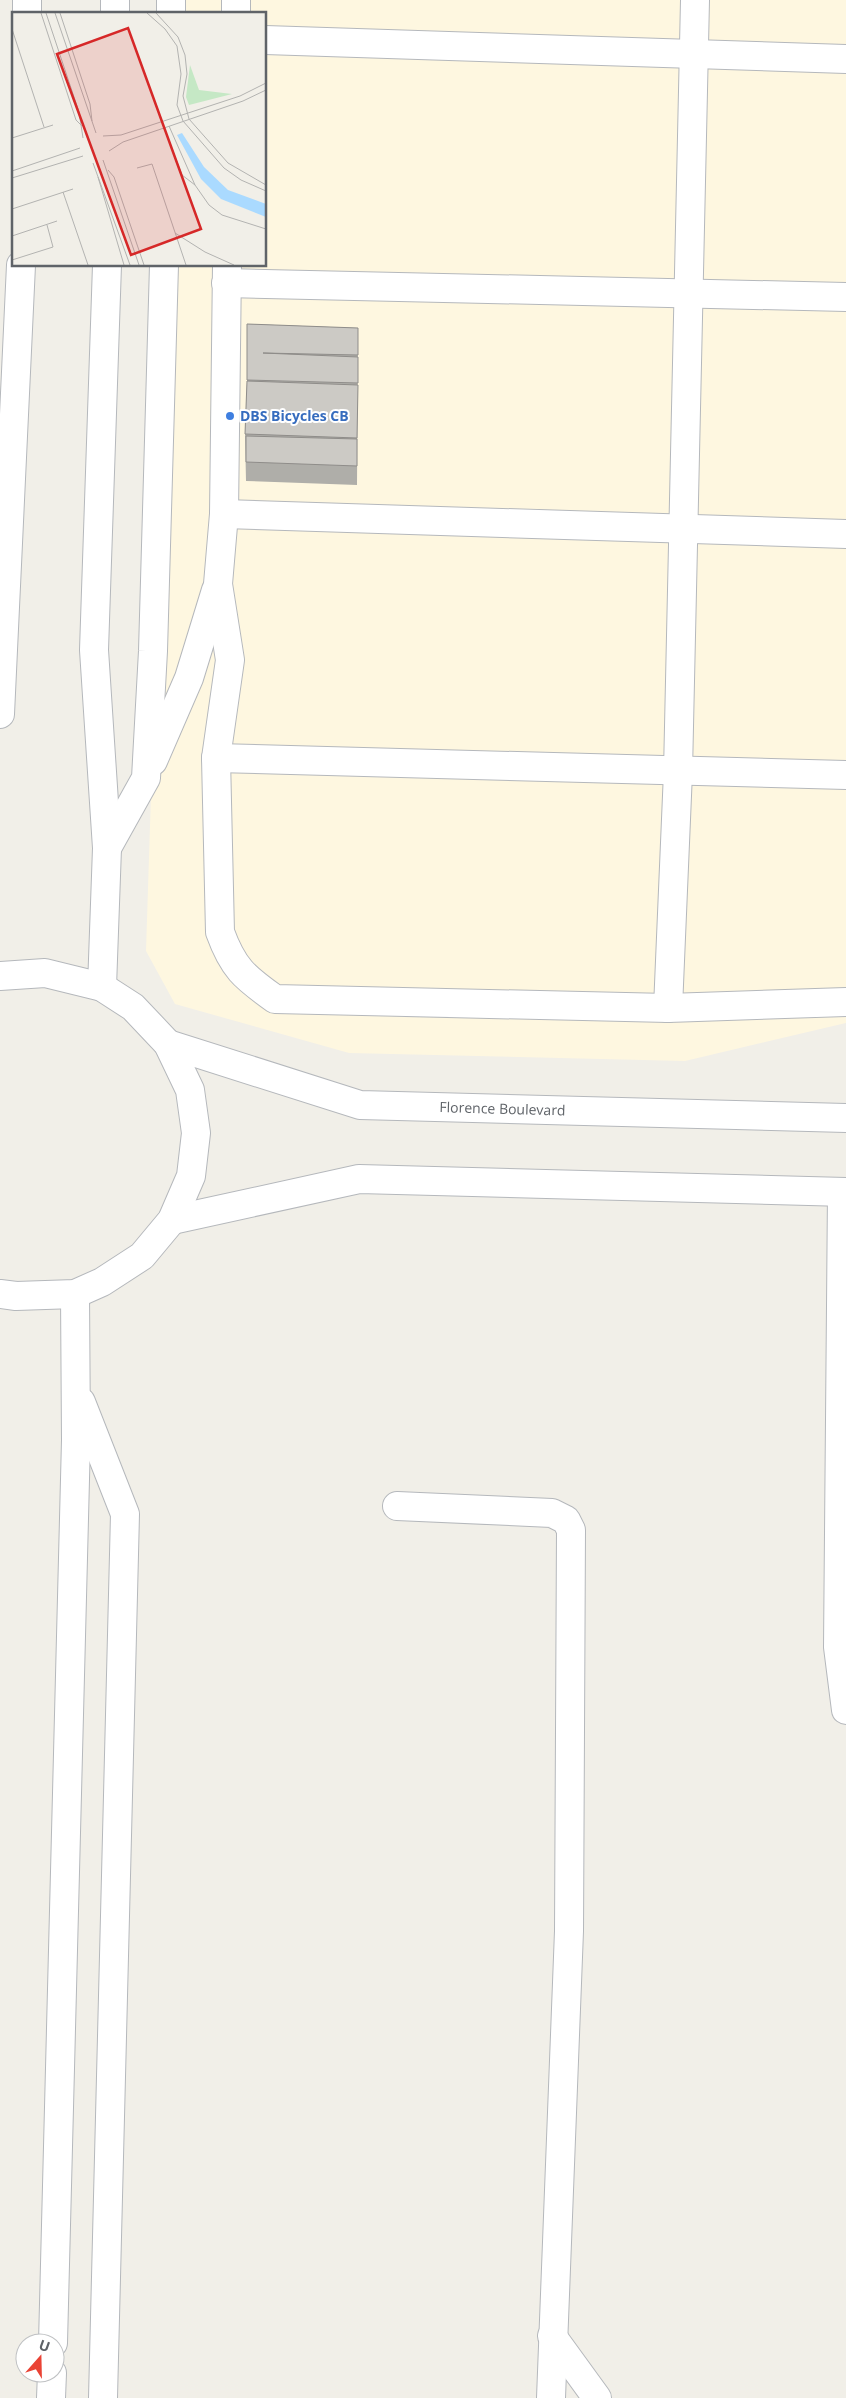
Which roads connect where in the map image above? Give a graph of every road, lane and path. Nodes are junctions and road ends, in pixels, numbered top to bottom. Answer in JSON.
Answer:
{"nodes":[{"id":1,"x":695,"y":0,"type":"edge"},
{"id":2,"x":266,"y":40,"type":"edge"},
{"id":3,"x":694,"y":55,"type":"junction"},
{"id":4,"x":846,"y":59,"type":"edge"},
{"id":5,"x":21,"y":266,"type":"edge"},
{"id":6,"x":107,"y":266,"type":"edge"},
{"id":7,"x":164,"y":266,"type":"edge"},
{"id":8,"x":226,"y":274,"type":"edge"},
{"id":9,"x":689,"y":295,"type":"junction"},
{"id":10,"x":846,"y":297,"type":"edge"},
{"id":11,"x":224,"y":514,"type":"junction"},
{"id":12,"x":683,"y":530,"type":"junction"},
{"id":13,"x":846,"y":534,"type":"edge"},
{"id":14,"x":218,"y":584,"type":"junction"},
{"id":15,"x":0,"y":714,"type":"edge"},
{"id":16,"x":216,"y":758,"type":"junction"},
{"id":17,"x":678,"y":772,"type":"junction"},
{"id":18,"x":846,"y":775,"type":"edge"},
{"id":19,"x":146,"y":778,"type":"junction"},
{"id":20,"x":107,"y":848,"type":"junction"},
{"id":21,"x":0,"y":976,"type":"edge"},
{"id":22,"x":102,"y":987,"type":"junction"},
{"id":23,"x":846,"y":1002,"type":"edge"},
{"id":24,"x":668,"y":1008,"type":"junction"},
{"id":25,"x":168,"y":1044,"type":"junction"},
{"id":26,"x":846,"y":1118,"type":"edge"},
{"id":27,"x":844,"y":1192,"type":"edge"},
{"id":28,"x":172,"y":1220,"type":"junction"},
{"id":29,"x":0,"y":1294,"type":"edge"},
{"id":30,"x":75,"y":1294,"type":"junction"},
{"id":31,"x":75,"y":1387,"type":"junction"},
{"id":32,"x":397,"y":1506,"type":"dead end"},
{"id":33,"x":846,"y":1710,"type":"edge"},
{"id":34,"x":53,"y":2333,"type":"edge"},
{"id":35,"x":552,"y":2336,"type":"junction"},
{"id":36,"x":52,"y":2383,"type":"edge"},
{"id":37,"x":51,"y":2398,"type":"edge"},
{"id":38,"x":104,"y":2398,"type":"edge"},
{"id":39,"x":550,"y":2398,"type":"edge"},
{"id":40,"x":597,"y":2398,"type":"edge"}],
"edges":[{"from":1,"to":3,"type":"street"},
{"from":2,"to":3,"type":"street"},
{"from":3,"to":4,"type":"street"},
{"from":3,"to":9,"type":"street"},
{"from":5,"to":15,"type":"street"},
{"from":6,"to":20,"type":"street"},
{"from":7,"to":19,"type":"street"},
{"from":8,"to":9,"type":"street"},
{"from":8,"to":11,"type":"street"},
{"from":9,"to":10,"type":"street"},
{"from":9,"to":12,"type":"street"},
{"from":11,"to":12,"type":"street"},
{"from":11,"to":14,"type":"street"},
{"from":12,"to":13,"type":"street"},
{"from":12,"to":17,"type":"street"},
{"from":14,"to":16,"type":"street"},
{"from":14,"to":19,"type":"street"},
{"from":16,"to":17,"type":"street"},
{"from":16,"to":24,"type":"street"},
{"from":17,"to":18,"type":"street"},
{"from":17,"to":24,"type":"street"},
{"from":19,"to":20,"type":"street"},
{"from":20,"to":22,"type":"street"},
{"from":21,"to":22,"type":"street"},
{"from":22,"to":25,"type":"street"},
{"from":23,"to":24,"type":"street"},
{"from":25,"to":26,"type":"street","name":"Florence Boulevard"},
{"from":25,"to":28,"type":"street"},
{"from":27,"to":28,"type":"street"},
{"from":27,"to":33,"type":"street"},
{"from":28,"to":30,"type":"street"},
{"from":29,"to":30,"type":"street"},
{"from":30,"to":31,"type":"street"},
{"from":31,"to":34,"type":"street"},
{"from":31,"to":38,"type":"street"},
{"from":32,"to":35,"type":"street"},
{"from":35,"to":39,"type":"street"},
{"from":35,"to":40,"type":"street"},
{"from":36,"to":37,"type":"street"}]}
